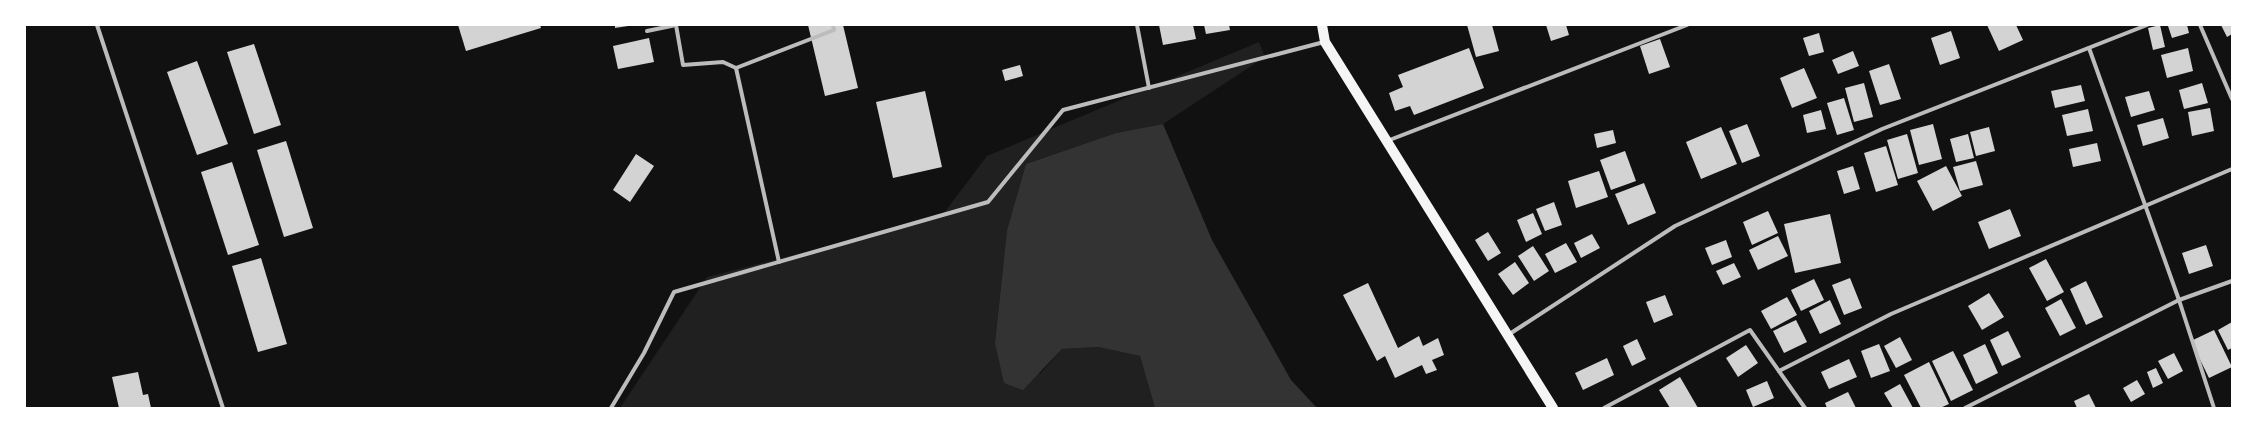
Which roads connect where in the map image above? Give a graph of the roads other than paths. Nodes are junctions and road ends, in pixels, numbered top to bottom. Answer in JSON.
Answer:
{"nodes":[{"id":1,"x":97,"y":25,"type":"edge"},
{"id":2,"x":676,"y":25,"type":"edge"},
{"id":3,"x":832,"y":25,"type":"edge"},
{"id":4,"x":1137,"y":25,"type":"edge"},
{"id":5,"x":1322,"y":25,"type":"edge"},
{"id":6,"x":1687,"y":25,"type":"edge"},
{"id":7,"x":2147,"y":25,"type":"edge"},
{"id":8,"x":2200,"y":25,"type":"edge"},
{"id":9,"x":647,"y":31,"type":"dead end"},
{"id":10,"x":1325,"y":42,"type":"junction"},
{"id":11,"x":2089,"y":48,"type":"junction"},
{"id":12,"x":736,"y":68,"type":"junction"},
{"id":13,"x":1150,"y":88,"type":"junction"},
{"id":14,"x":2232,"y":99,"type":"edge"},
{"id":15,"x":1387,"y":141,"type":"junction"},
{"id":16,"x":2232,"y":169,"type":"edge"},
{"id":17,"x":2146,"y":206,"type":"junction"},
{"id":18,"x":779,"y":262,"type":"junction"},
{"id":19,"x":2232,"y":281,"type":"edge"},
{"id":20,"x":2179,"y":300,"type":"junction"},
{"id":21,"x":1508,"y":335,"type":"junction"},
{"id":22,"x":1779,"y":370,"type":"junction"},
{"id":23,"x":222,"y":408,"type":"edge"},
{"id":24,"x":610,"y":408,"type":"edge"},
{"id":25,"x":1553,"y":408,"type":"edge"},
{"id":26,"x":1604,"y":408,"type":"edge"},
{"id":27,"x":1805,"y":408,"type":"edge"},
{"id":28,"x":1965,"y":408,"type":"edge"},
{"id":29,"x":2214,"y":408,"type":"edge"}],
"edges":[{"from":1,"to":23,"type":"street"},
{"from":2,"to":9,"type":"street"},
{"from":2,"to":12,"type":"street"},
{"from":3,"to":12,"type":"street"},
{"from":4,"to":13,"type":"street"},
{"from":5,"to":10,"type":"main road"},
{"from":6,"to":15,"type":"street"},
{"from":7,"to":11,"type":"street"},
{"from":8,"to":14,"type":"street"},
{"from":10,"to":13,"type":"street"},
{"from":10,"to":15,"type":"main road"},
{"from":11,"to":17,"type":"street"},
{"from":11,"to":21,"type":"street"},
{"from":12,"to":18,"type":"street"},
{"from":13,"to":18,"type":"street"},
{"from":15,"to":21,"type":"main road"},
{"from":16,"to":17,"type":"street"},
{"from":17,"to":20,"type":"street"},
{"from":17,"to":22,"type":"street"},
{"from":18,"to":24,"type":"street"},
{"from":19,"to":20,"type":"street"},
{"from":20,"to":28,"type":"street"},
{"from":20,"to":29,"type":"street"},
{"from":21,"to":25,"type":"main road"},
{"from":22,"to":26,"type":"street"},
{"from":22,"to":27,"type":"street"}]}
